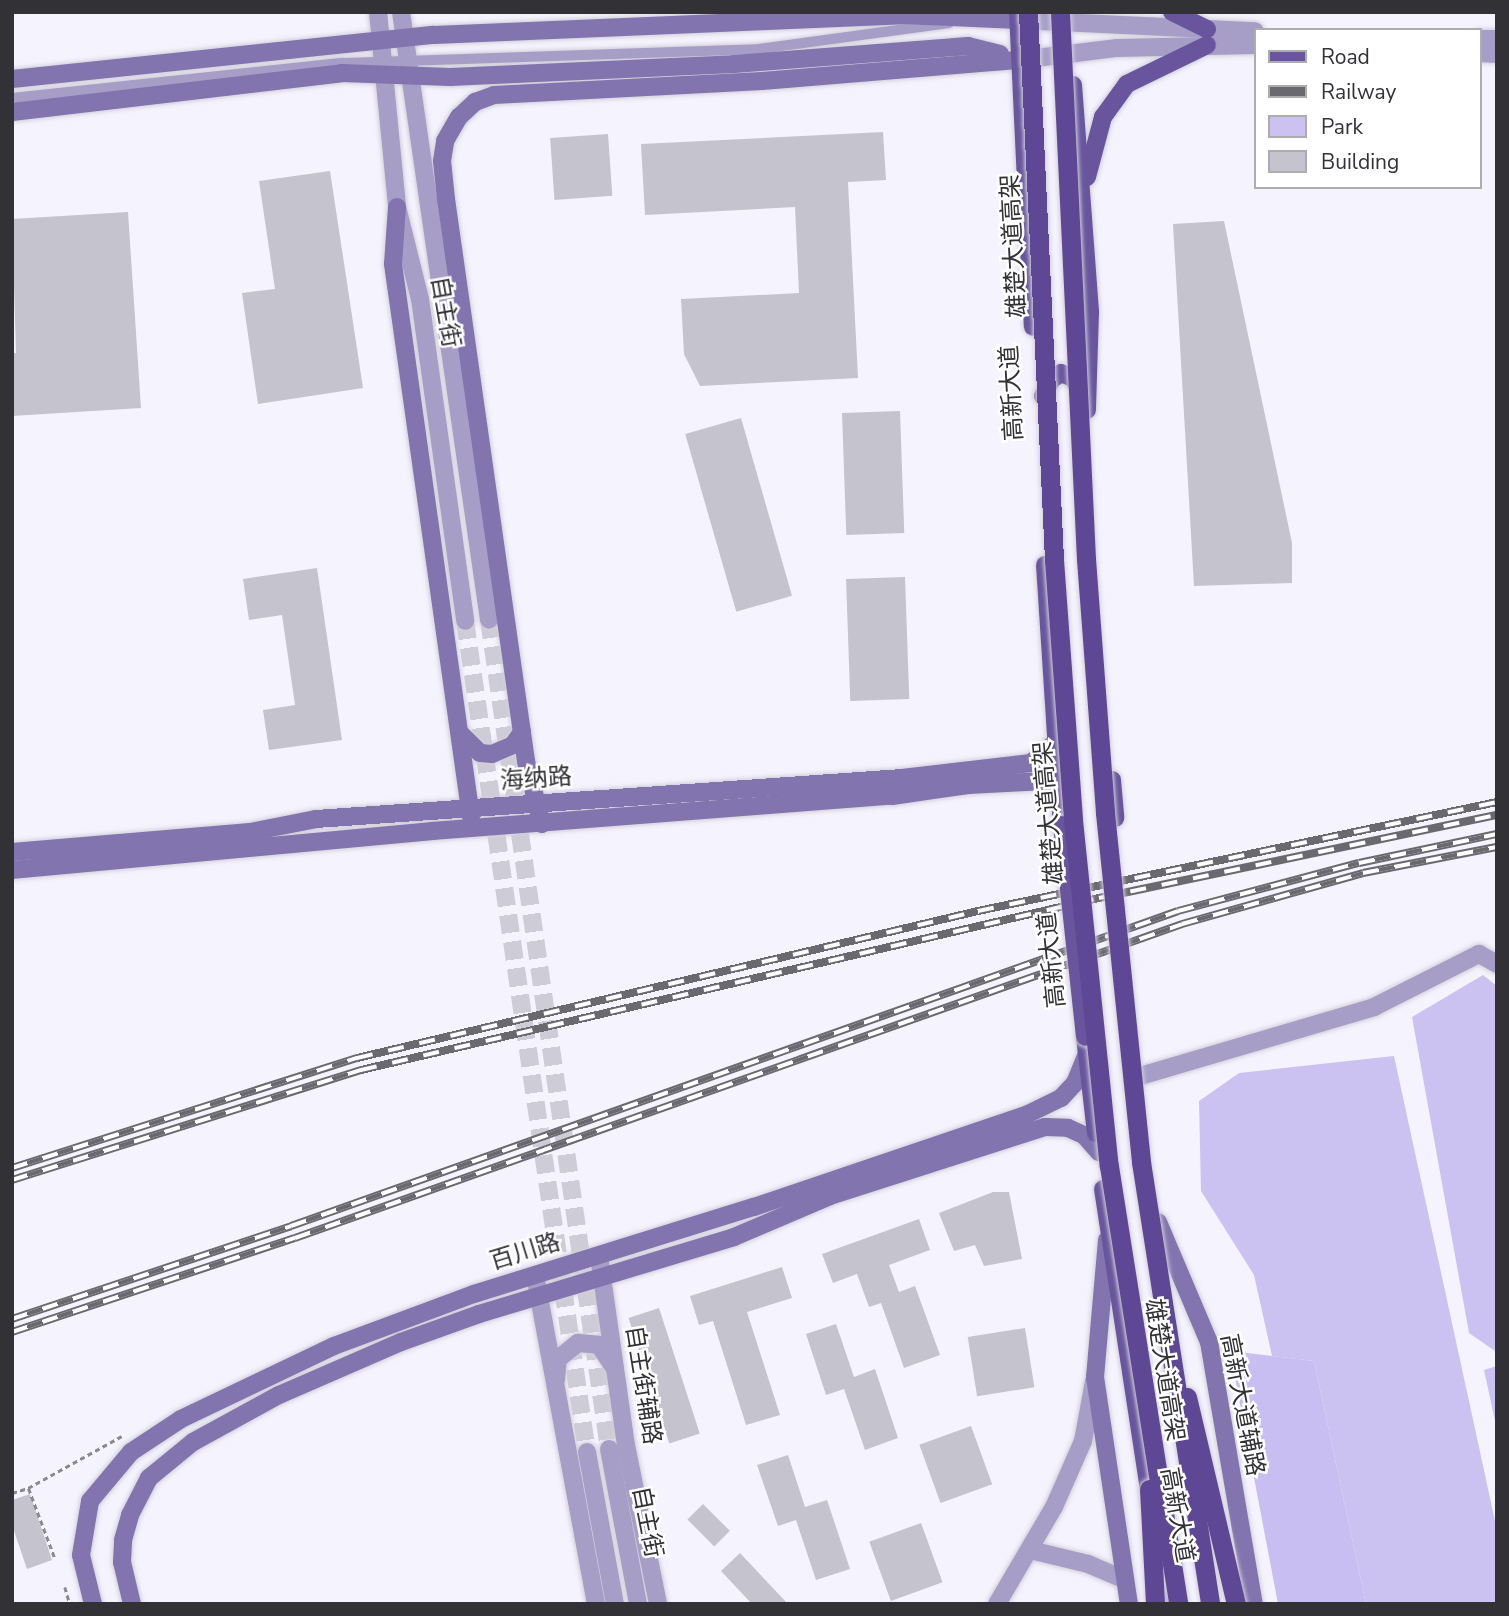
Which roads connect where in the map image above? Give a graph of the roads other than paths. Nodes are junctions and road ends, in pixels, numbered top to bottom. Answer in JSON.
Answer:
{"nodes":[{"id":1,"x":378,"y":12,"type":"edge"},
{"id":2,"x":401,"y":12,"type":"edge"},
{"id":3,"x":1172,"y":12,"type":"edge"},
{"id":4,"x":1021,"y":15,"type":"edge"},
{"id":5,"x":1067,"y":16,"type":"edge"},
{"id":6,"x":967,"y":20,"type":"junction"},
{"id":7,"x":1254,"y":31,"type":"edge"},
{"id":8,"x":1207,"y":37,"type":"junction"},
{"id":9,"x":405,"y":38,"type":"junction"},
{"id":10,"x":380,"y":40,"type":"junction"},
{"id":11,"x":1254,"y":45,"type":"edge"},
{"id":12,"x":1072,"y":53,"type":"junction"},
{"id":13,"x":1020,"y":60,"type":"junction"},
{"id":14,"x":383,"y":69,"type":"junction"},
{"id":15,"x":410,"y":69,"type":"junction"},
{"id":16,"x":12,"y":79,"type":"edge"},
{"id":17,"x":12,"y":98,"type":"edge"},
{"id":18,"x":12,"y":112,"type":"edge"},
{"id":19,"x":1084,"y":190,"type":"junction"},
{"id":20,"x":446,"y":199,"type":"junction"},
{"id":21,"x":397,"y":207,"type":"junction"},
{"id":22,"x":441,"y":293,"type":"junction"},
{"id":23,"x":1087,"y":402,"type":"junction"},
{"id":24,"x":1037,"y":407,"type":"junction"},
{"id":25,"x":489,"y":620,"type":"tunnel mouth"},
{"id":26,"x":465,"y":621,"type":"tunnel mouth"},
{"id":27,"x":522,"y":732,"type":"junction"},
{"id":28,"x":462,"y":735,"type":"junction"},
{"id":29,"x":1056,"y":742,"type":"junction"},
{"id":30,"x":1059,"y":786,"type":"junction"},
{"id":31,"x":540,"y":803,"type":"junction"},
{"id":32,"x":469,"y":808,"type":"junction"},
{"id":33,"x":542,"y":824,"type":"junction"},
{"id":34,"x":473,"y":828,"type":"junction"},
{"id":35,"x":12,"y":852,"type":"edge"},
{"id":36,"x":12,"y":870,"type":"edge"},
{"id":37,"x":1497,"y":964,"type":"edge"},
{"id":38,"x":1086,"y":1046,"type":"junction"},
{"id":39,"x":1140,"y":1076,"type":"junction"},
{"id":40,"x":1099,"y":1152,"type":"junction"},
{"id":41,"x":1158,"y":1222,"type":"junction"},
{"id":42,"x":1108,"y":1226,"type":"junction"},
{"id":43,"x":599,"y":1256,"type":"junction"},
{"id":44,"x":1156,"y":1265,"type":"junction"},
{"id":45,"x":535,"y":1275,"type":"junction"},
{"id":46,"x":602,"y":1278,"type":"junction"},
{"id":47,"x":540,"y":1297,"type":"junction"},
{"id":48,"x":614,"y":1367,"type":"junction"},
{"id":49,"x":1095,"y":1377,"type":"junction"},
{"id":50,"x":556,"y":1380,"type":"junction"},
{"id":51,"x":1148,"y":1428,"type":"junction"},
{"id":52,"x":609,"y":1449,"type":"tunnel mouth"},
{"id":53,"x":587,"y":1452,"type":"tunnel mouth"},
{"id":54,"x":1030,"y":1550,"type":"junction"},
{"id":55,"x":1125,"y":1579,"type":"junction"},
{"id":56,"x":93,"y":1604,"type":"edge"},
{"id":57,"x":132,"y":1604,"type":"edge"},
{"id":58,"x":596,"y":1604,"type":"edge"},
{"id":59,"x":615,"y":1604,"type":"edge"},
{"id":60,"x":638,"y":1604,"type":"edge"},
{"id":61,"x":657,"y":1604,"type":"edge"},
{"id":62,"x":997,"y":1604,"type":"edge"},
{"id":63,"x":1129,"y":1604,"type":"edge"},
{"id":64,"x":1155,"y":1604,"type":"edge"},
{"id":65,"x":1168,"y":1604,"type":"edge"},
{"id":66,"x":1178,"y":1604,"type":"edge"},
{"id":67,"x":1210,"y":1604,"type":"edge"},
{"id":68,"x":1219,"y":1604,"type":"edge"},
{"id":69,"x":1236,"y":1604,"type":"edge"},
{"id":70,"x":1254,"y":1604,"type":"edge"}],
"edges":[{"from":1,"to":10,"type":"street","name":"自主街"},
{"from":2,"to":9,"type":"street","name":"自主街"},
{"from":3,"to":8,"type":"main road"},
{"from":4,"to":5,"type":"street"},
{"from":4,"to":6,"type":"main road"},
{"from":4,"to":13,"type":"main road","name":"高新大道"},
{"from":4,"to":51,"type":"highway","name":"雄楚大道高架","bridge":true},
{"from":5,"to":8,"type":"street"},
{"from":5,"to":12,"type":"main road"},
{"from":5,"to":44,"type":"highway","name":"雄楚大道高架","bridge":true},
{"from":6,"to":9,"type":"main road"},
{"from":6,"to":15,"type":"lane"},
{"from":7,"to":8,"type":"street"},
{"from":8,"to":11,"type":"street"},
{"from":8,"to":12,"type":"street"},
{"from":8,"to":19,"type":"main road"},
{"from":9,"to":10,"type":"main road"},
{"from":9,"to":15,"type":"street","name":"自主街"},
{"from":10,"to":14,"type":"street","name":"自主街"},
{"from":10,"to":16,"type":"main road"},
{"from":12,"to":13,"type":"street"},
{"from":12,"to":19,"type":"main road"},
{"from":13,"to":15,"type":"main road"},
{"from":13,"to":20,"type":"main road"},
{"from":13,"to":24,"type":"main road","name":"高新大道"},
{"from":14,"to":15,"type":"main road"},
{"from":14,"to":17,"type":"lane"},
{"from":14,"to":18,"type":"main road"},
{"from":14,"to":21,"type":"street","name":"自主街"},
{"from":15,"to":22,"type":"street","name":"自主街"},
{"from":19,"to":23,"type":"main road"},
{"from":20,"to":22,"type":"street"},
{"from":20,"to":27,"type":"main road"},
{"from":21,"to":26,"type":"street","name":"自主街"},
{"from":21,"to":28,"type":"main road"},
{"from":22,"to":25,"type":"street","name":"自主街"},
{"from":23,"to":24,"type":"main road"},
{"from":23,"to":39,"type":"main road","name":"高新大道"},
{"from":24,"to":29,"type":"main road","name":"高新大道"},
{"from":27,"to":28,"type":"main road"},
{"from":27,"to":31,"type":"main road"},
{"from":28,"to":32,"type":"main road"},
{"from":29,"to":30,"type":"main road","name":"高新大道"},
{"from":29,"to":31,"type":"main road","name":"海纳路"},
{"from":30,"to":33,"type":"main road","name":"海纳路"},
{"from":30,"to":38,"type":"main road","name":"高新大道","bridge":true},
{"from":31,"to":32,"type":"main road","name":"海纳路"},
{"from":31,"to":33,"type":"main road"},
{"from":32,"to":34,"type":"main road"},
{"from":32,"to":35,"type":"main road","name":"海纳路"},
{"from":33,"to":34,"type":"main road","name":"海纳路"},
{"from":34,"to":36,"type":"main road","name":"海纳路"},
{"from":37,"to":39,"type":"street"},
{"from":38,"to":40,"type":"main road","name":"高新大道"},
{"from":38,"to":43,"type":"main road","name":"百川路"},
{"from":39,"to":41,"type":"main road","name":"高新大道"},
{"from":40,"to":42,"type":"main road","name":"高新大道"},
{"from":40,"to":46,"type":"main road","name":"百川路"},
{"from":41,"to":68,"type":"main road","name":"高新大道"},
{"from":41,"to":70,"type":"main road","name":"高新大道辅路"},
{"from":42,"to":49,"type":"main road"},
{"from":42,"to":65,"type":"main road","name":"高新大道"},
{"from":43,"to":45,"type":"main road","name":"百川路"},
{"from":43,"to":46,"type":"street","name":"自主街辅路"},
{"from":44,"to":67,"type":"highway","name":"雄楚大道高架","bridge":true},
{"from":44,"to":69,"type":"highway","bridge":true},
{"from":45,"to":47,"type":"street"},
{"from":45,"to":56,"type":"main road","name":"百川路"},
{"from":46,"to":47,"type":"main road","name":"百川路"},
{"from":46,"to":48,"type":"street","name":"自主街辅路"},
{"from":47,"to":50,"type":"street"},
{"from":47,"to":57,"type":"main road","name":"百川路"},
{"from":48,"to":50,"type":"street"},
{"from":48,"to":61,"type":"street","name":"自主街辅路"},
{"from":49,"to":54,"type":"street"},
{"from":49,"to":55,"type":"main road"},
{"from":50,"to":58,"type":"street"},
{"from":51,"to":64,"type":"highway","bridge":true},
{"from":51,"to":66,"type":"highway","name":"雄楚大道高架","bridge":true},
{"from":52,"to":60,"type":"street","name":"自主街"},
{"from":53,"to":59,"type":"street","name":"自主街"},
{"from":54,"to":55,"type":"street"},
{"from":54,"to":62,"type":"street"},
{"from":55,"to":63,"type":"main road"}]}
